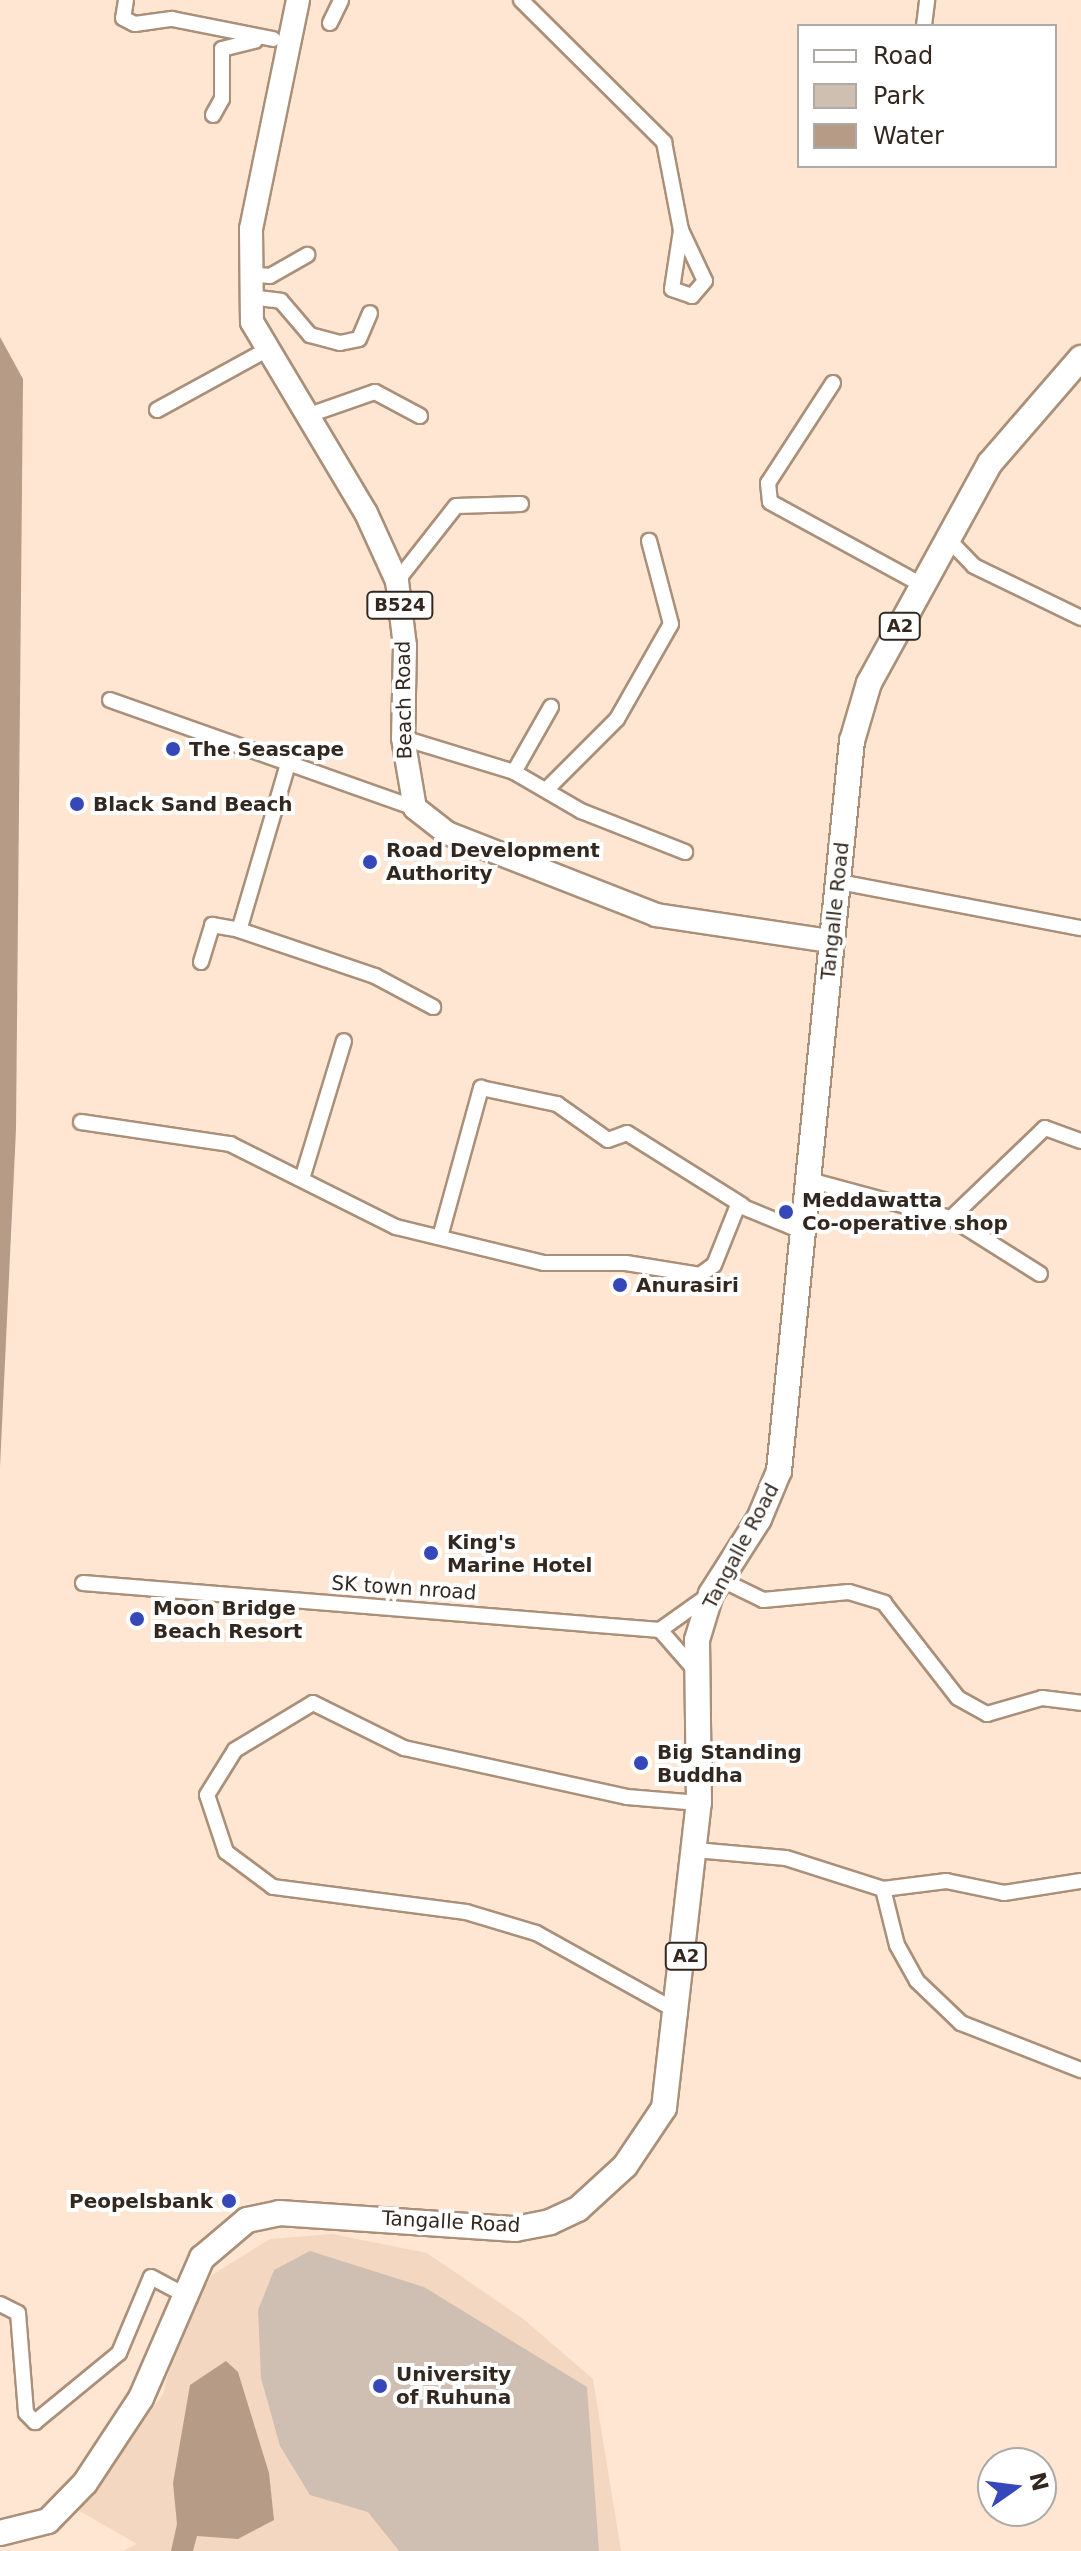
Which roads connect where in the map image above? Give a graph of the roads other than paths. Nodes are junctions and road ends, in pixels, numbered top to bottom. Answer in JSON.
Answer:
{"nodes":[{"id":1,"x":126,"y":0,"type":"edge"},
{"id":2,"x":298,"y":0,"type":"edge"},
{"id":3,"x":341,"y":0,"type":"edge"},
{"id":4,"x":521,"y":0,"type":"edge"},
{"id":5,"x":927,"y":0,"type":"edge"},
{"id":6,"x":330,"y":23,"type":"dead end"},
{"id":7,"x":924,"y":24,"type":"edge"},
{"id":8,"x":282,"y":40,"type":"junction"},
{"id":9,"x":213,"y":115,"type":"dead end"},
{"id":10,"x":681,"y":230,"type":"dead end"},
{"id":11,"x":307,"y":255,"type":"dead end"},
{"id":12,"x":249,"y":286,"type":"junction"},
{"id":13,"x":370,"y":313,"type":"dead end"},
{"id":14,"x":266,"y":350,"type":"junction"},
{"id":15,"x":1081,"y":358,"type":"edge"},
{"id":16,"x":833,"y":383,"type":"dead end"},
{"id":17,"x":157,"y":410,"type":"dead end"},
{"id":18,"x":309,"y":415,"type":"junction"},
{"id":19,"x":420,"y":416,"type":"dead end"},
{"id":20,"x":521,"y":504,"type":"dead end"},
{"id":21,"x":948,"y":539,"type":"junction"},
{"id":22,"x":649,"y":541,"type":"dead end"},
{"id":23,"x":397,"y":581,"type":"junction"},
{"id":24,"x":922,"y":585,"type":"junction"},
{"id":25,"x":1081,"y":618,"type":"edge"},
{"id":26,"x":110,"y":700,"type":"dead end"},
{"id":27,"x":551,"y":707,"type":"dead end"},
{"id":28,"x":403,"y":738,"type":"junction"},
{"id":29,"x":288,"y":764,"type":"junction"},
{"id":30,"x":514,"y":772,"type":"junction"},
{"id":31,"x":548,"y":788,"type":"junction"},
{"id":32,"x":415,"y":808,"type":"junction"},
{"id":33,"x":685,"y":852,"type":"dead end"},
{"id":34,"x":839,"y":882,"type":"junction"},
{"id":35,"x":1081,"y":928,"type":"edge"},
{"id":36,"x":239,"y":930,"type":"junction"},
{"id":37,"x":831,"y":941,"type":"junction"},
{"id":38,"x":201,"y":962,"type":"dead end"},
{"id":39,"x":433,"y":1007,"type":"dead end"},
{"id":40,"x":344,"y":1041,"type":"dead end"},
{"id":41,"x":81,"y":1122,"type":"dead end"},
{"id":42,"x":1081,"y":1141,"type":"edge"},
{"id":43,"x":302,"y":1179,"type":"junction"},
{"id":44,"x":806,"y":1179,"type":"junction"},
{"id":45,"x":742,"y":1205,"type":"junction"},
{"id":46,"x":951,"y":1218,"type":"junction"},
{"id":47,"x":799,"y":1230,"type":"junction"},
{"id":48,"x":440,"y":1237,"type":"junction"},
{"id":49,"x":1040,"y":1274,"type":"dead end"},
{"id":50,"x":83,"y":1583,"type":"dead end"},
{"id":51,"x":715,"y":1586,"type":"junction"},
{"id":52,"x":660,"y":1630,"type":"junction"},
{"id":53,"x":694,"y":1669,"type":"junction"},
{"id":54,"x":1081,"y":1703,"type":"edge"},
{"id":55,"x":699,"y":1803,"type":"junction"},
{"id":56,"x":695,"y":1850,"type":"junction"},
{"id":57,"x":1081,"y":1881,"type":"edge"},
{"id":58,"x":883,"y":1889,"type":"junction"},
{"id":59,"x":680,"y":2014,"type":"junction"},
{"id":60,"x":1081,"y":2070,"type":"edge"},
{"id":61,"x":185,"y":2295,"type":"junction"},
{"id":62,"x":0,"y":2304,"type":"edge"},
{"id":63,"x":0,"y":2533,"type":"edge"}],
"edges":[{"from":1,"to":8,"type":"street"},
{"from":2,"to":8,"type":"main road","name":"Beach Road","number":"B524"},
{"from":3,"to":6,"type":"street"},
{"from":4,"to":10,"type":"street"},
{"from":5,"to":7,"type":"street"},
{"from":8,"to":9,"type":"street"},
{"from":8,"to":12,"type":"main road","name":"Beach Road","number":"B524"},
{"from":11,"to":12,"type":"street"},
{"from":12,"to":13,"type":"street"},
{"from":12,"to":14,"type":"main road","name":"Beach Road","number":"B524"},
{"from":14,"to":17,"type":"street"},
{"from":14,"to":18,"type":"main road","name":"Beach Road","number":"B524"},
{"from":15,"to":21,"type":"highway","name":"Tangalle Road","number":"A2"},
{"from":16,"to":24,"type":"street"},
{"from":18,"to":19,"type":"street"},
{"from":18,"to":23,"type":"main road","name":"Beach Road","number":"B524"},
{"from":20,"to":23,"type":"street"},
{"from":21,"to":24,"type":"highway","name":"Tangalle Road","number":"A2"},
{"from":21,"to":25,"type":"street"},
{"from":22,"to":31,"type":"street"},
{"from":23,"to":28,"type":"main road","name":"Beach Road","number":"B524"},
{"from":24,"to":34,"type":"highway","name":"Tangalle Road","number":"A2"},
{"from":26,"to":29,"type":"street"},
{"from":27,"to":30,"type":"street"},
{"from":28,"to":30,"type":"street"},
{"from":28,"to":32,"type":"main road","name":"Beach Road","number":"B524"},
{"from":29,"to":32,"type":"street"},
{"from":29,"to":36,"type":"street"},
{"from":30,"to":31,"type":"street"},
{"from":31,"to":33,"type":"street"},
{"from":32,"to":37,"type":"main road"},
{"from":34,"to":35,"type":"street"},
{"from":34,"to":37,"type":"highway","name":"Tangalle Road","number":"A2"},
{"from":36,"to":38,"type":"street"},
{"from":36,"to":39,"type":"street"},
{"from":37,"to":44,"type":"highway","name":"Tangalle Road","number":"A2"},
{"from":40,"to":43,"type":"street"},
{"from":41,"to":43,"type":"street"},
{"from":42,"to":46,"type":"street"},
{"from":43,"to":48,"type":"street"},
{"from":44,"to":46,"type":"street"},
{"from":44,"to":47,"type":"highway","name":"Tangalle Road","number":"A2"},
{"from":45,"to":47,"type":"street"},
{"from":45,"to":48,"type":"street"},
{"from":45,"to":48,"type":"street"},
{"from":46,"to":49,"type":"street"},
{"from":47,"to":51,"type":"highway","name":"Tangalle Road","number":"A2"},
{"from":50,"to":52,"type":"street","name":"SK town nroad"},
{"from":51,"to":52,"type":"street"},
{"from":51,"to":53,"type":"highway","name":"Tangalle Road","number":"A2"},
{"from":51,"to":54,"type":"street"},
{"from":52,"to":53,"type":"street"},
{"from":53,"to":55,"type":"highway","name":"Tangalle Road","number":"A2"},
{"from":55,"to":56,"type":"highway","name":"Tangalle Road","number":"A2"},
{"from":55,"to":59,"type":"street"},
{"from":56,"to":58,"type":"street"},
{"from":56,"to":59,"type":"highway","name":"Tangalle Road","number":"A2"},
{"from":57,"to":58,"type":"street"},
{"from":58,"to":60,"type":"street"},
{"from":59,"to":61,"type":"highway","name":"Tangalle Road","number":"A2"},
{"from":61,"to":62,"type":"street"},
{"from":61,"to":63,"type":"highway","name":"Tangalle Road","number":"A2"}]}
